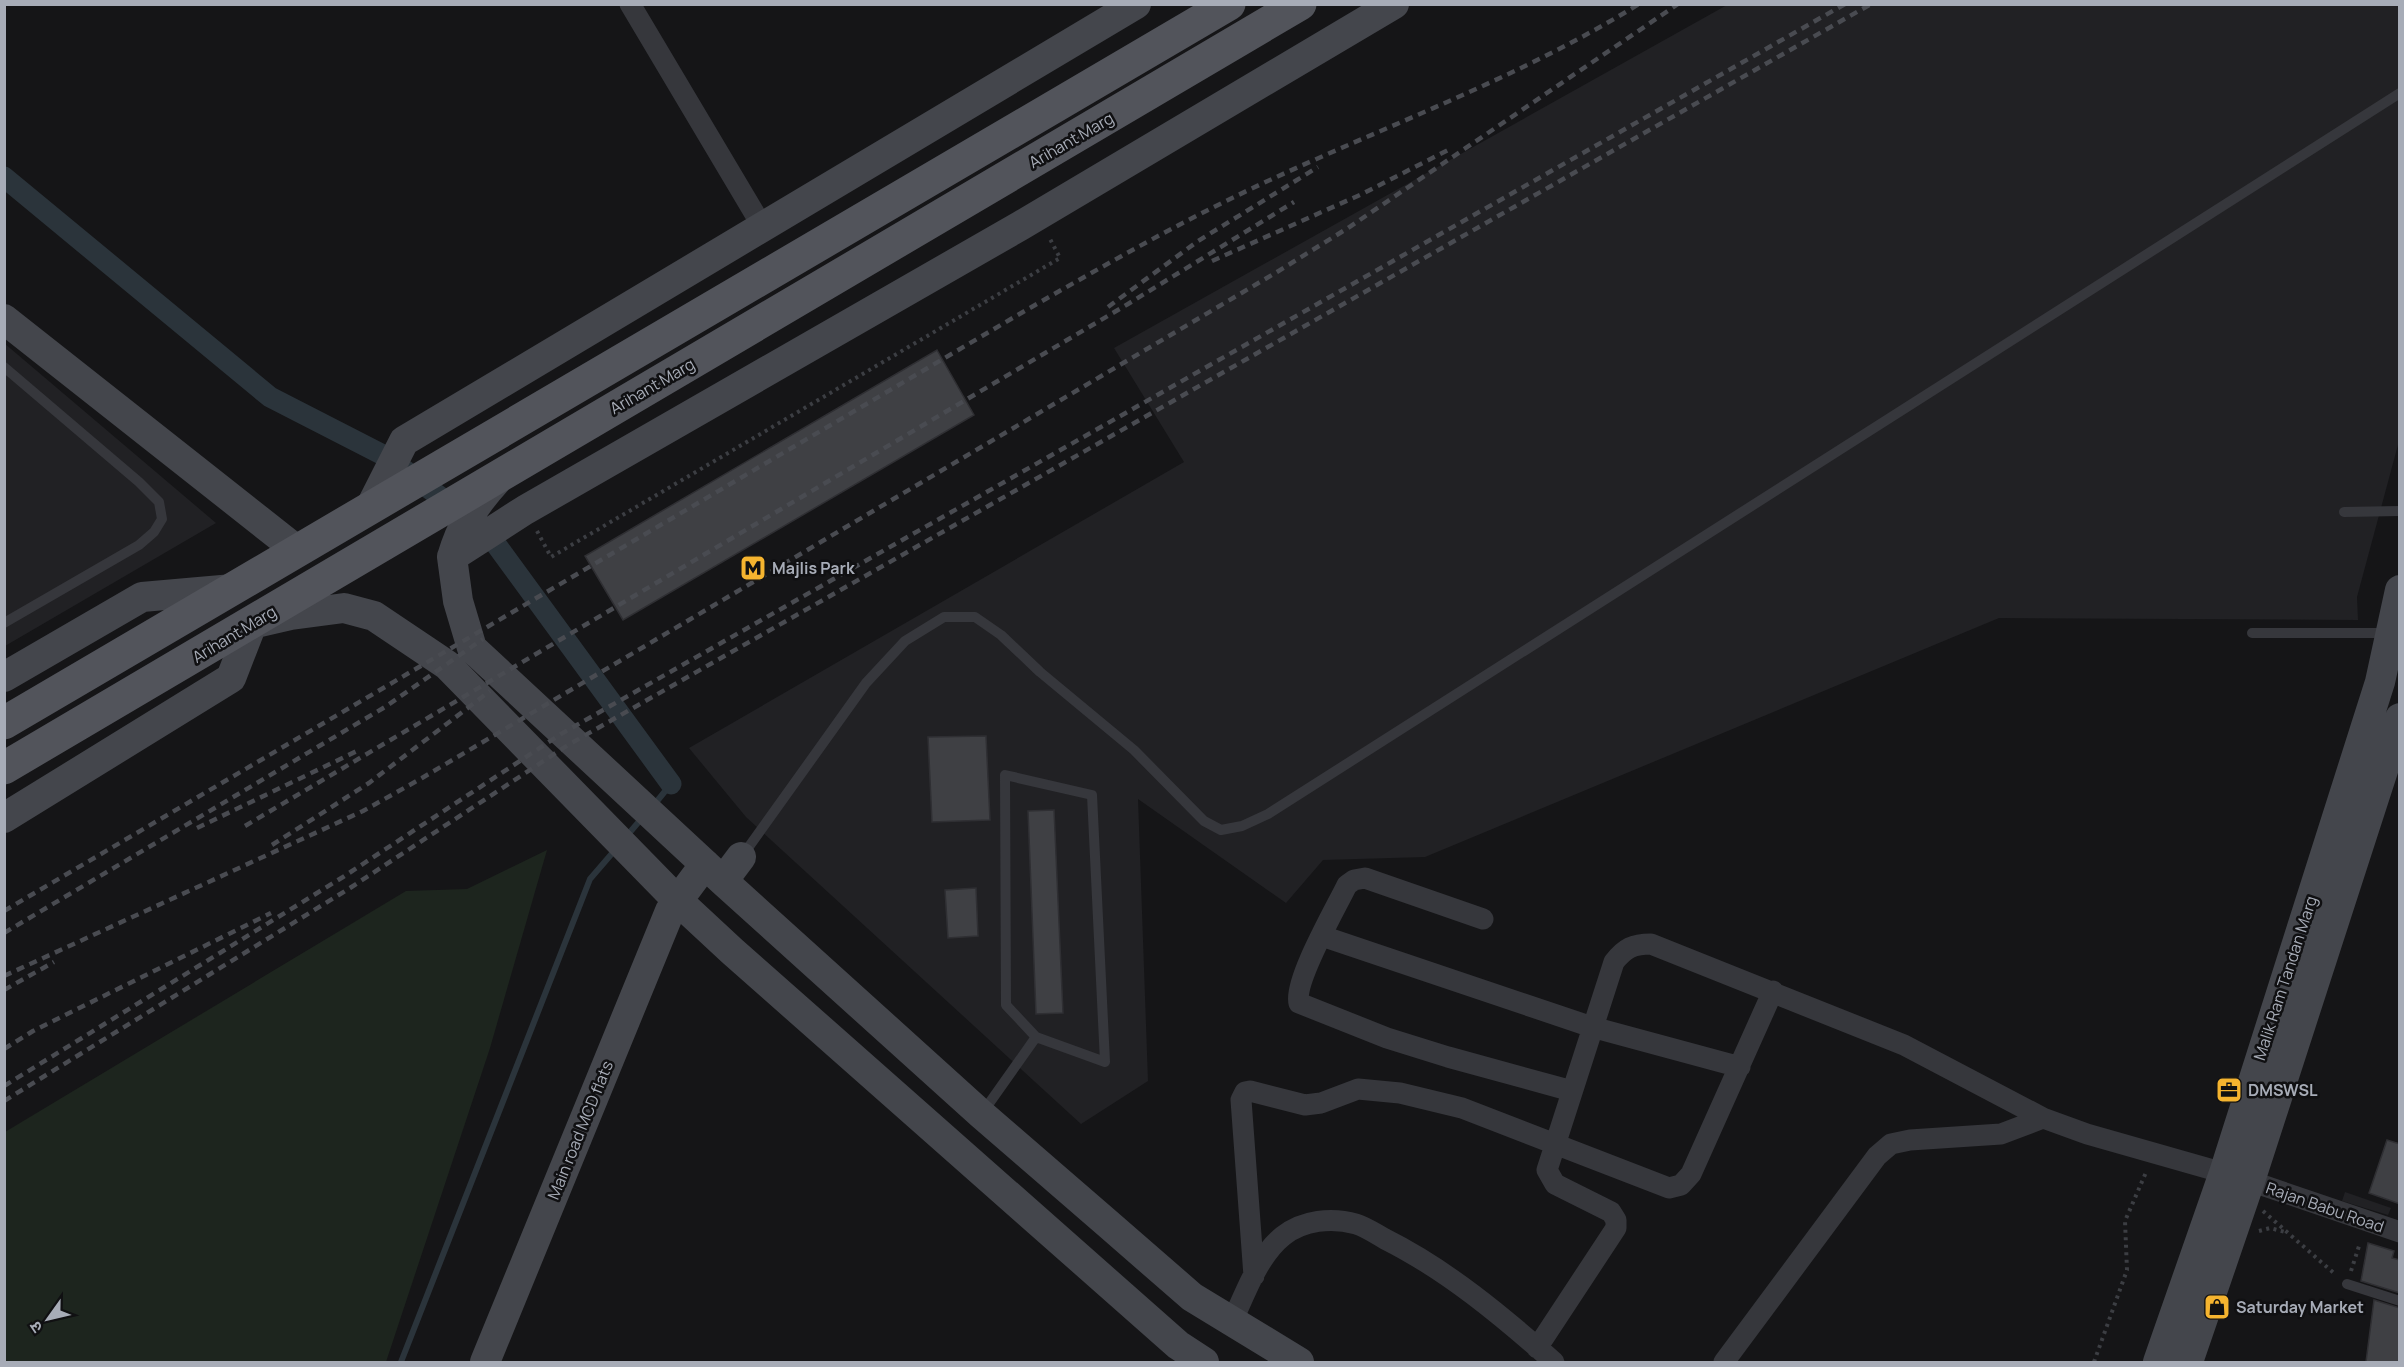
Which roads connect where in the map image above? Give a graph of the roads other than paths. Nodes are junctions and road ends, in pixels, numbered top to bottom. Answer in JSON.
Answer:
{"nodes":[{"id":1,"x":1136,"y":4,"type":"edge"},
{"id":2,"x":1229,"y":4,"type":"edge"},
{"id":3,"x":1300,"y":4,"type":"edge"},
{"id":4,"x":1394,"y":4,"type":"edge"},
{"id":5,"x":637,"y":7,"type":"edge"},
{"id":6,"x":2400,"y":93,"type":"edge"},
{"id":7,"x":1056,"y":107,"type":"junction"},
{"id":8,"x":1075,"y":138,"type":"junction"},
{"id":9,"x":762,"y":226,"type":"junction"},
{"id":10,"x":4,"y":319,"type":"edge"},
{"id":11,"x":4,"y":367,"type":"edge"},
{"id":12,"x":493,"y":480,"type":"junction"},
{"id":13,"x":374,"y":504,"type":"junction"},
{"id":14,"x":2400,"y":511,"type":"edge"},
{"id":15,"x":2344,"y":512,"type":"dead end"},
{"id":16,"x":298,"y":551,"type":"junction"},
{"id":17,"x":460,"y":551,"type":"junction"},
{"id":18,"x":233,"y":589,"type":"junction"},
{"id":19,"x":2400,"y":590,"type":"edge"},
{"id":20,"x":4,"y":623,"type":"edge"},
{"id":21,"x":252,"y":624,"type":"junction"},
{"id":22,"x":2252,"y":633,"type":"dead end"},
{"id":23,"x":2391,"y":633,"type":"junction"},
{"id":24,"x":4,"y":677,"type":"edge"},
{"id":25,"x":2390,"y":685,"type":"edge"},
{"id":26,"x":2400,"y":718,"type":"edge"},
{"id":27,"x":4,"y":723,"type":"edge"},
{"id":28,"x":4,"y":768,"type":"edge"},
{"id":29,"x":4,"y":818,"type":"edge"},
{"id":30,"x":723,"y":867,"type":"junction"},
{"id":31,"x":676,"y":899,"type":"junction"},
{"id":32,"x":1483,"y":919,"type":"dead end"},
{"id":33,"x":1322,"y":936,"type":"junction"},
{"id":34,"x":1773,"y":991,"type":"junction"},
{"id":35,"x":1592,"y":1027,"type":"junction"},
{"id":36,"x":1036,"y":1037,"type":"junction"},
{"id":37,"x":1740,"y":1066,"type":"junction"},
{"id":38,"x":1572,"y":1091,"type":"junction"},
{"id":39,"x":981,"y":1114,"type":"junction"},
{"id":40,"x":2043,"y":1118,"type":"junction"},
{"id":41,"x":1555,"y":1143,"type":"junction"},
{"id":42,"x":2237,"y":1177,"type":"junction"},
{"id":43,"x":2400,"y":1232,"type":"edge"},
{"id":44,"x":1254,"y":1276,"type":"junction"},
{"id":45,"x":2347,"y":1284,"type":"road end"},
{"id":46,"x":2400,"y":1301,"type":"edge"},
{"id":47,"x":1232,"y":1322,"type":"junction"},
{"id":48,"x":1538,"y":1348,"type":"junction"},
{"id":49,"x":485,"y":1362,"type":"edge"},
{"id":50,"x":1204,"y":1362,"type":"edge"},
{"id":51,"x":1299,"y":1362,"type":"edge"},
{"id":52,"x":1554,"y":1362,"type":"edge"},
{"id":53,"x":1724,"y":1362,"type":"edge"},
{"id":54,"x":2158,"y":1362,"type":"edge"},
{"id":55,"x":2188,"y":1362,"type":"edge"}],
"edges":[{"from":1,"to":9,"type":"street"},
{"from":2,"to":7,"type":"main road"},
{"from":3,"to":8,"type":"main road","name":"Arihant Marg"},
{"from":4,"to":17,"type":"street"},
{"from":5,"to":9,"type":"street"},
{"from":6,"to":30,"type":"lane"},
{"from":7,"to":8,"type":"main road"},
{"from":7,"to":13,"type":"main road"},
{"from":8,"to":12,"type":"main road","name":"Arihant Marg"},
{"from":9,"to":13,"type":"street"},
{"from":10,"to":16,"type":"street"},
{"from":11,"to":20,"type":"lane"},
{"from":12,"to":17,"type":"street"},
{"from":12,"to":21,"type":"main road","name":"Arihant Marg"},
{"from":13,"to":16,"type":"main road"},
{"from":14,"to":15,"type":"lane"},
{"from":16,"to":18,"type":"main road"},
{"from":17,"to":30,"type":"street"},
{"from":18,"to":24,"type":"street"},
{"from":18,"to":27,"type":"main road"},
{"from":19,"to":23,"type":"street","name":"Malik Ram Tandan Marg"},
{"from":21,"to":28,"type":"main road","name":"Arihant Marg"},
{"from":21,"to":29,"type":"street"},
{"from":21,"to":31,"type":"street"},
{"from":22,"to":23,"type":"lane"},
{"from":23,"to":25,"type":"street","name":"Malik Ram Tandan Marg"},
{"from":25,"to":42,"type":"street","name":"Malik Ram Tandan Marg"},
{"from":26,"to":42,"type":"street","name":"Malik Ram Tandan Marg"},
{"from":30,"to":31,"type":"street","name":"Main road MCD flats"},
{"from":30,"to":39,"type":"street"},
{"from":31,"to":49,"type":"street","name":"Main road MCD flats"},
{"from":31,"to":50,"type":"street"},
{"from":32,"to":33,"type":"street"},
{"from":33,"to":35,"type":"street"},
{"from":33,"to":38,"type":"street"},
{"from":34,"to":35,"type":"street","name":"Rajan Babu Road"},
{"from":34,"to":37,"type":"street"},
{"from":34,"to":40,"type":"street","name":"Rajan Babu Road"},
{"from":35,"to":37,"type":"street"},
{"from":35,"to":38,"type":"street","name":"Rajan Babu Road"},
{"from":36,"to":36,"type":"lane"},
{"from":36,"to":39,"type":"lane"},
{"from":37,"to":41,"type":"street"},
{"from":38,"to":41,"type":"street","name":"Rajan Babu Road"},
{"from":39,"to":47,"type":"street"},
{"from":40,"to":42,"type":"street","name":"Rajan Babu Road"},
{"from":40,"to":53,"type":"street"},
{"from":41,"to":44,"type":"street"},
{"from":41,"to":48,"type":"street","name":"Rajan Babu Road"},
{"from":42,"to":43,"type":"street","name":"Rajan Babu Road"},
{"from":42,"to":54,"type":"street","name":"Malik Ram Tandan Marg"},
{"from":42,"to":55,"type":"street","name":"Malik Ram Tandan Marg"},
{"from":44,"to":47,"type":"street"},
{"from":44,"to":48,"type":"street"},
{"from":45,"to":46,"type":"lane"},
{"from":47,"to":51,"type":"street"},
{"from":48,"to":52,"type":"street"}]}
